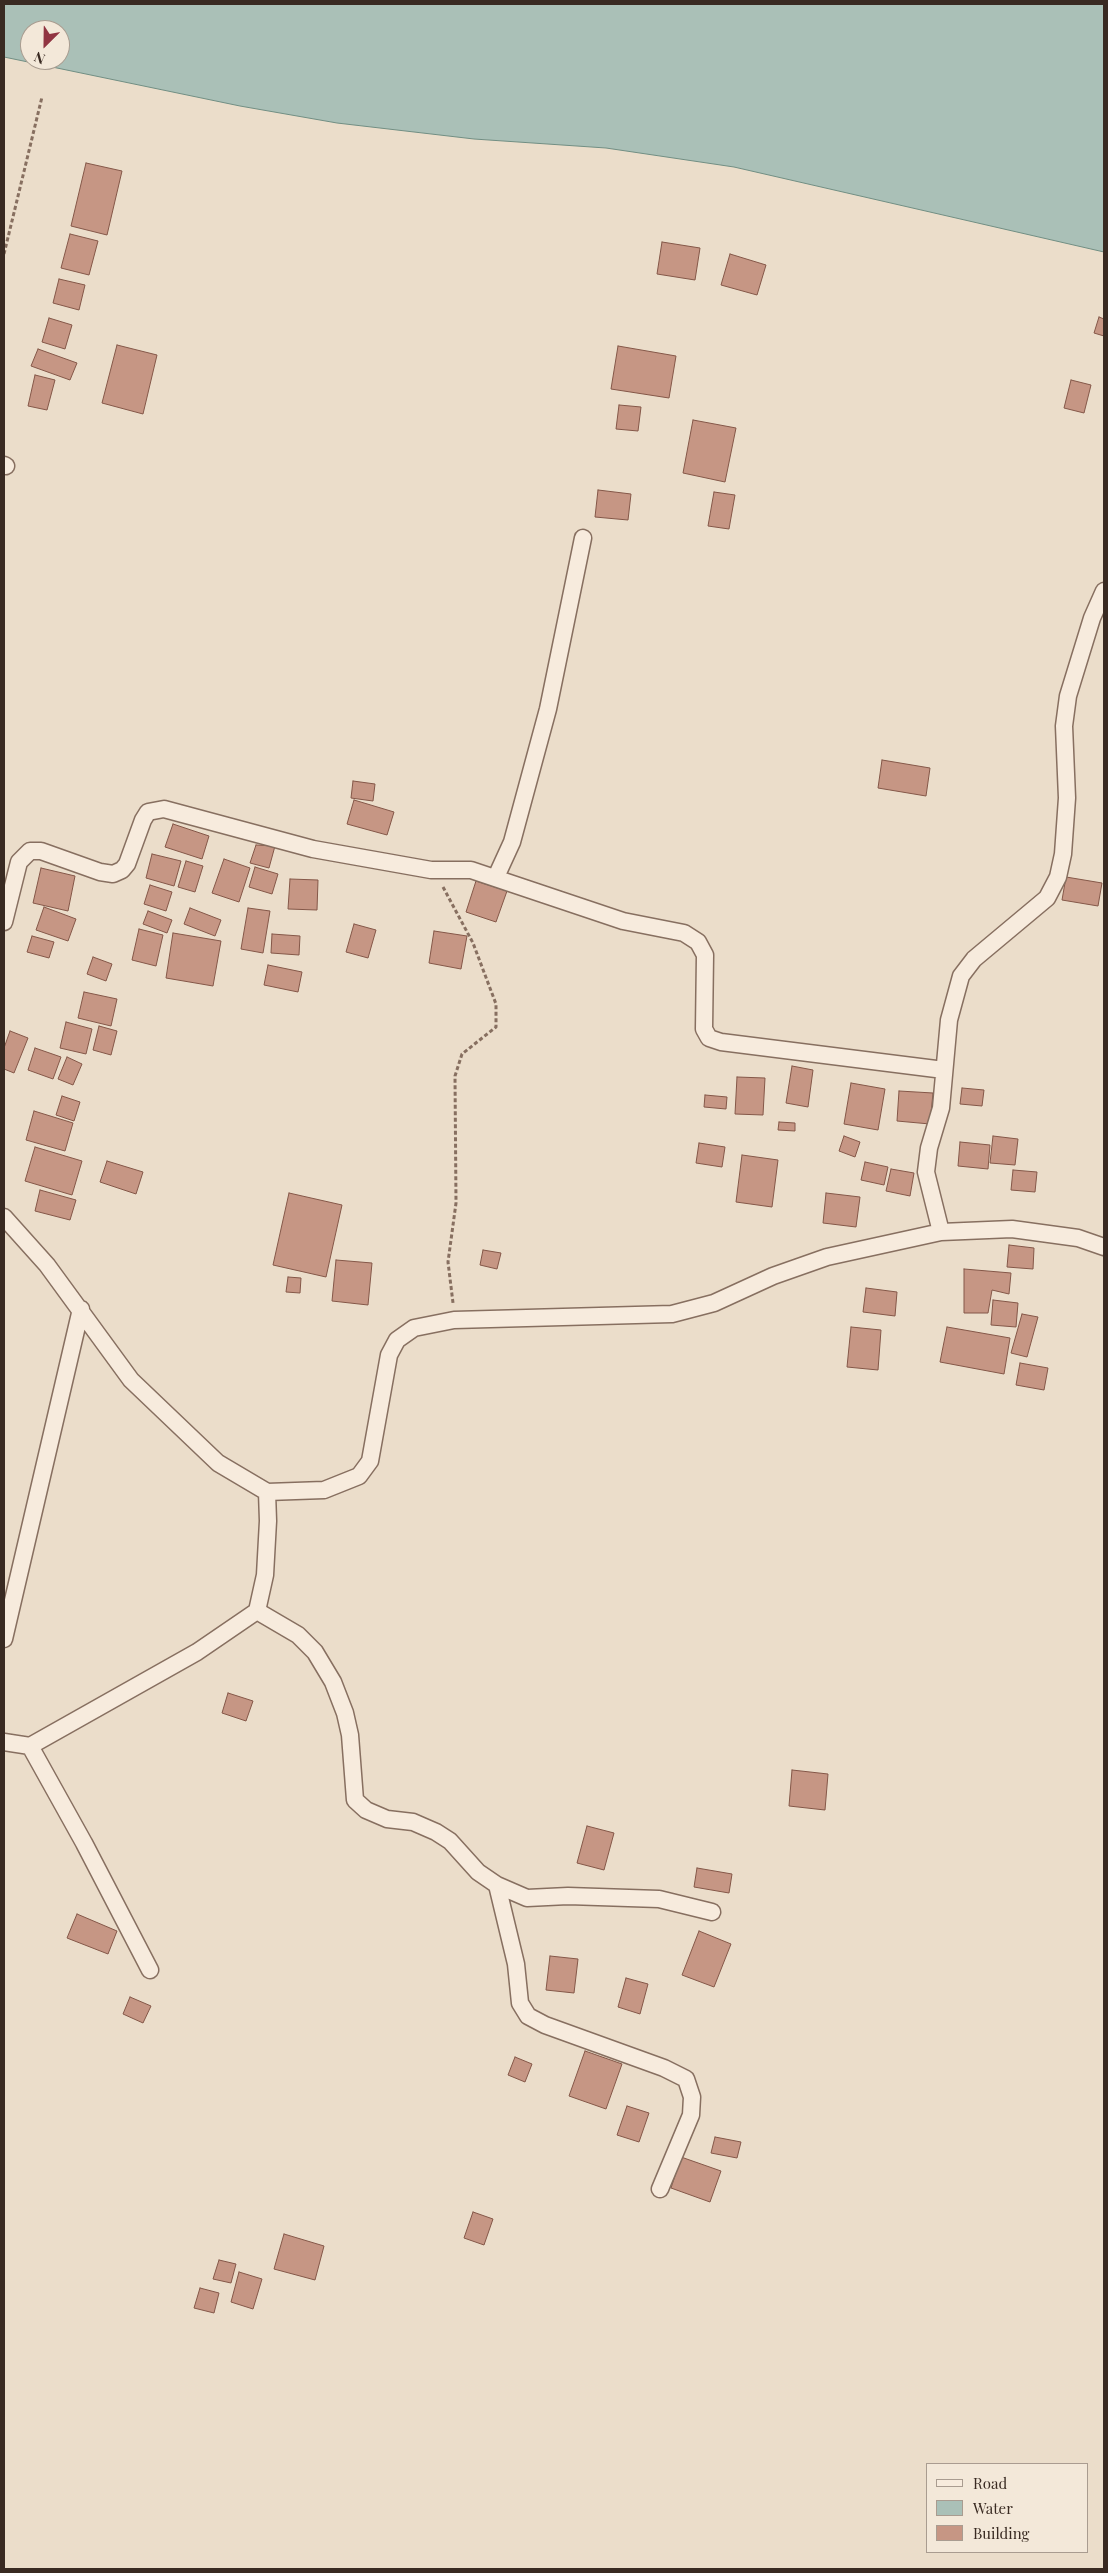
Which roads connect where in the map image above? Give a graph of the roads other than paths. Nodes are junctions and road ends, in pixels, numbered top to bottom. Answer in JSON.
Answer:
{"nodes":[{"id":1,"x":582,"y":538,"type":"dead end"},
{"id":2,"x":1104,"y":591,"type":"edge"},
{"id":3,"x":496,"y":877,"type":"junction"},
{"id":4,"x":4,"y":922,"type":"edge"},
{"id":5,"x":944,"y":1070,"type":"junction"},
{"id":6,"x":4,"y":1217,"type":"edge"},
{"id":7,"x":942,"y":1232,"type":"junction"},
{"id":8,"x":1104,"y":1247,"type":"edge"},
{"id":9,"x":81,"y":1309,"type":"junction"},
{"id":10,"x":266,"y":1492,"type":"junction"},
{"id":11,"x":257,"y":1611,"type":"junction"},
{"id":12,"x":4,"y":1639,"type":"edge"},
{"id":13,"x":4,"y":1742,"type":"edge"},
{"id":14,"x":30,"y":1746,"type":"junction"},
{"id":15,"x":497,"y":1885,"type":"junction"},
{"id":16,"x":712,"y":1912,"type":"dead end"},
{"id":17,"x":150,"y":1970,"type":"dead end"},
{"id":18,"x":660,"y":2188,"type":"dead end"}],
"edges":[{"from":1,"to":3,"type":"street"},
{"from":2,"to":5,"type":"street"},
{"from":3,"to":4,"type":"street"},
{"from":3,"to":5,"type":"street"},
{"from":5,"to":7,"type":"street"},
{"from":6,"to":9,"type":"street"},
{"from":7,"to":8,"type":"street"},
{"from":7,"to":10,"type":"street"},
{"from":9,"to":10,"type":"street"},
{"from":9,"to":12,"type":"street"},
{"from":10,"to":11,"type":"street"},
{"from":11,"to":14,"type":"street"},
{"from":11,"to":15,"type":"street"},
{"from":13,"to":14,"type":"street"},
{"from":14,"to":17,"type":"street"},
{"from":15,"to":16,"type":"street"},
{"from":15,"to":18,"type":"street"}]}
